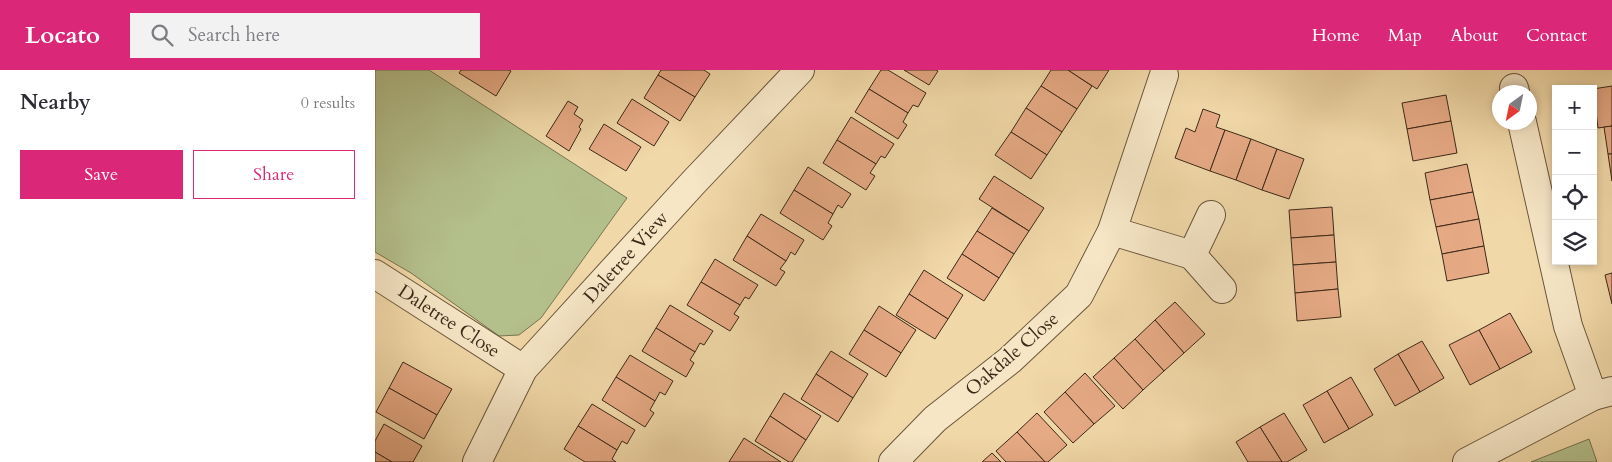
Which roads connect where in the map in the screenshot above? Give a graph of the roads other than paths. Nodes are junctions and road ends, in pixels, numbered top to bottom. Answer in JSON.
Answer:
{"nodes":[{"id":1,"x":800,"y":70,"type":"edge"},
{"id":2,"x":1164,"y":75,"type":"dead end"},
{"id":3,"x":1524,"y":130,"type":"edge"},
{"id":4,"x":1211,"y":215,"type":"dead end"},
{"id":5,"x":1112,"y":231,"type":"junction"},
{"id":6,"x":1191,"y":255,"type":"junction"},
{"id":7,"x":375,"y":274,"type":"edge"},
{"id":8,"x":1222,"y":289,"type":"dead end"},
{"id":9,"x":523,"y":369,"type":"junction"},
{"id":10,"x":1603,"y":393,"type":"edge"},
{"id":11,"x":477,"y":462,"type":"edge"},
{"id":12,"x":893,"y":462,"type":"edge"},
{"id":13,"x":1467,"y":462,"type":"edge"}],
"edges":[{"from":1,"to":9,"type":"street","name":"Daletree View"},
{"from":2,"to":5,"type":"street","name":"Oakdale Close"},
{"from":3,"to":10,"type":"street"},
{"from":4,"to":6,"type":"street"},
{"from":5,"to":6,"type":"street"},
{"from":5,"to":12,"type":"street","name":"Oakdale Close"},
{"from":6,"to":8,"type":"street"},
{"from":7,"to":9,"type":"street","name":"Daletree Close"},
{"from":9,"to":11,"type":"street","name":"Daletree View"},
{"from":10,"to":13,"type":"street"}]}
